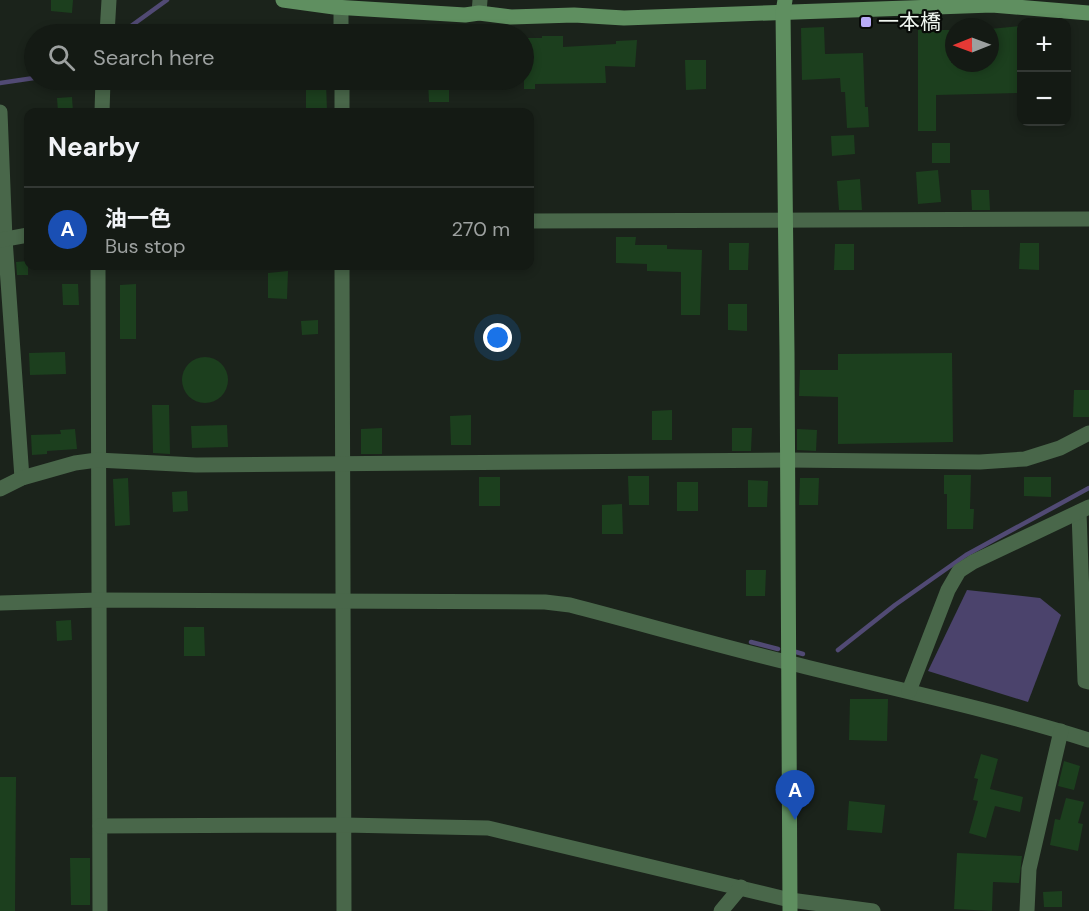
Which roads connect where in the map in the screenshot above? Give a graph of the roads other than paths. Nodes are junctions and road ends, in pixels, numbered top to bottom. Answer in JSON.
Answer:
{"nodes":[{"id":1,"x":109,"y":0,"type":"edge"},
{"id":2,"x":283,"y":0,"type":"edge"},
{"id":3,"x":992,"y":2,"type":"edge"},
{"id":4,"x":479,"y":6,"type":"edge"},
{"id":5,"x":784,"y":6,"type":"edge"},
{"id":6,"x":341,"y":8,"type":"junction"},
{"id":7,"x":1089,"y":13,"type":"edge"},
{"id":8,"x":107,"y":24,"type":"edge"},
{"id":9,"x":341,"y":24,"type":"edge"},
{"id":10,"x":103,"y":90,"type":"edge"},
{"id":11,"x":342,"y":90,"type":"edge"},
{"id":12,"x":102,"y":108,"type":"edge"},
{"id":13,"x":342,"y":108,"type":"edge"},
{"id":14,"x":0,"y":112,"type":"edge"},
{"id":15,"x":1089,"y":219,"type":"edge"},
{"id":16,"x":534,"y":221,"type":"edge"},
{"id":17,"x":786,"y":221,"type":"junction"},
{"id":18,"x":24,"y":236,"type":"edge"},
{"id":19,"x":2,"y":239,"type":"edge"},
{"id":20,"x":98,"y":270,"type":"edge"},
{"id":21,"x":342,"y":270,"type":"edge"},
{"id":22,"x":1089,"y":434,"type":"edge"},
{"id":23,"x":97,"y":460,"type":"junction"},
{"id":24,"x":788,"y":460,"type":"junction"},
{"id":25,"x":342,"y":464,"type":"junction"},
{"id":26,"x":22,"y":478,"type":"junction"},
{"id":27,"x":0,"y":489,"type":"edge"},
{"id":28,"x":1084,"y":510,"type":"edge"},
{"id":29,"x":99,"y":600,"type":"junction"},
{"id":30,"x":343,"y":602,"type":"junction"},
{"id":31,"x":0,"y":603,"type":"edge"},
{"id":32,"x":788,"y":663,"type":"junction"},
{"id":33,"x":1089,"y":682,"type":"edge"},
{"id":34,"x":909,"y":690,"type":"junction"},
{"id":35,"x":1061,"y":731,"type":"junction"},
{"id":36,"x":1089,"y":740,"type":"edge"},
{"id":37,"x":344,"y":825,"type":"junction"},
{"id":38,"x":100,"y":826,"type":"junction"},
{"id":39,"x":741,"y":887,"type":"junction"},
{"id":40,"x":790,"y":905,"type":"edge"},
{"id":41,"x":100,"y":911,"type":"edge"},
{"id":42,"x":344,"y":911,"type":"edge"},
{"id":43,"x":721,"y":911,"type":"edge"},
{"id":44,"x":873,"y":911,"type":"edge"},
{"id":45,"x":1027,"y":911,"type":"edge"}],
"edges":[{"from":1,"to":8,"type":"street"},
{"from":2,"to":6,"type":"street"},
{"from":3,"to":5,"type":"street"},
{"from":3,"to":7,"type":"street"},
{"from":4,"to":5,"type":"street"},
{"from":4,"to":6,"type":"street"},
{"from":5,"to":17,"type":"street"},
{"from":6,"to":9,"type":"street"},
{"from":10,"to":12,"type":"street"},
{"from":11,"to":13,"type":"street"},
{"from":14,"to":19,"type":"street"},
{"from":15,"to":17,"type":"street"},
{"from":16,"to":17,"type":"street"},
{"from":17,"to":24,"type":"street"},
{"from":18,"to":19,"type":"street"},
{"from":19,"to":26,"type":"street"},
{"from":20,"to":23,"type":"street"},
{"from":21,"to":25,"type":"street"},
{"from":22,"to":24,"type":"street"},
{"from":23,"to":25,"type":"street"},
{"from":23,"to":26,"type":"street"},
{"from":23,"to":29,"type":"street"},
{"from":24,"to":25,"type":"street"},
{"from":24,"to":32,"type":"street"},
{"from":25,"to":30,"type":"street"},
{"from":26,"to":27,"type":"street"},
{"from":28,"to":33,"type":"street"},
{"from":28,"to":34,"type":"street"},
{"from":29,"to":30,"type":"street"},
{"from":29,"to":31,"type":"street"},
{"from":29,"to":38,"type":"street"},
{"from":30,"to":32,"type":"street"},
{"from":30,"to":37,"type":"street"},
{"from":32,"to":34,"type":"street"},
{"from":32,"to":40,"type":"street"},
{"from":34,"to":35,"type":"street"},
{"from":35,"to":36,"type":"street"},
{"from":35,"to":45,"type":"street"},
{"from":37,"to":38,"type":"street"},
{"from":37,"to":39,"type":"street"},
{"from":37,"to":42,"type":"street"},
{"from":38,"to":41,"type":"street"},
{"from":39,"to":40,"type":"street"},
{"from":39,"to":43,"type":"street"},
{"from":40,"to":44,"type":"street"}]}
